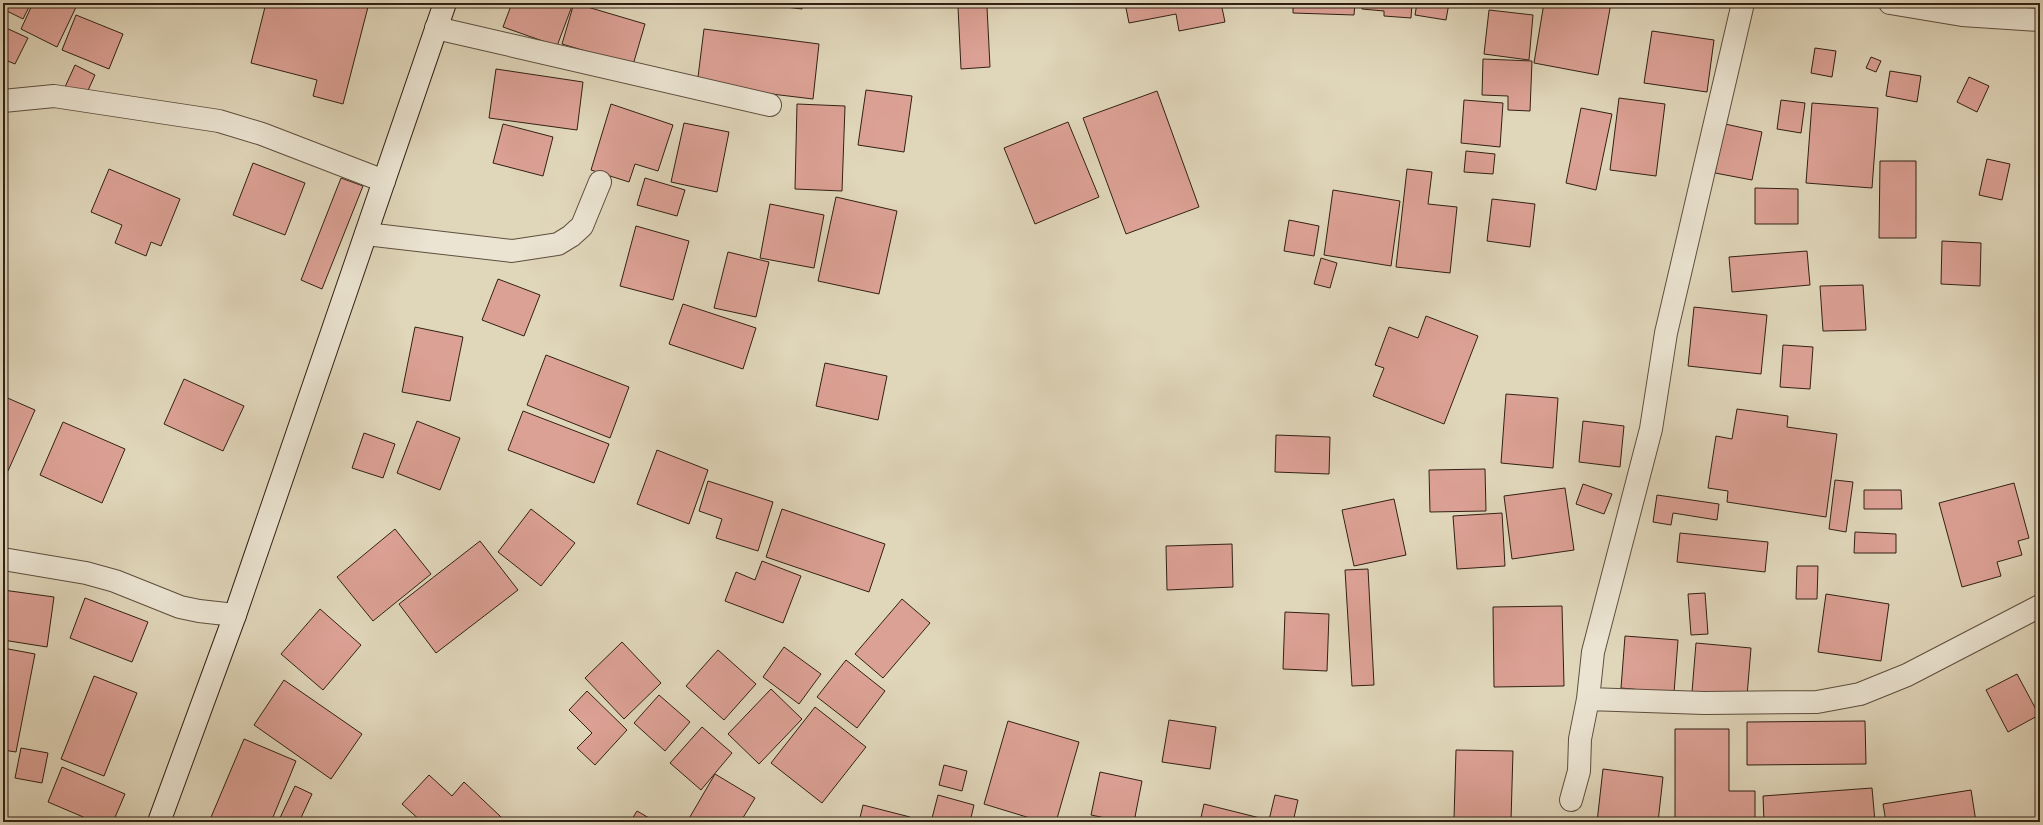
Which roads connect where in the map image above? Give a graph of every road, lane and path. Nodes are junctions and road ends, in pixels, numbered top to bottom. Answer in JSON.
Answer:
{"nodes":[{"id":1,"x":445,"y":3,"type":"edge"},
{"id":2,"x":1742,"y":3,"type":"edge"},
{"id":3,"x":1890,"y":3,"type":"edge"},
{"id":4,"x":2040,"y":20,"type":"edge"},
{"id":5,"x":436,"y":28,"type":"junction"},
{"id":6,"x":3,"y":101,"type":"edge"},
{"id":7,"x":770,"y":105,"type":"dead end"},
{"id":8,"x":384,"y":181,"type":"junction"},
{"id":9,"x":600,"y":182,"type":"dead end"},
{"id":10,"x":366,"y":234,"type":"junction"},
{"id":11,"x":3,"y":559,"type":"edge"},
{"id":12,"x":2040,"y":606,"type":"edge"},
{"id":13,"x":235,"y":615,"type":"junction"},
{"id":14,"x":1588,"y":699,"type":"junction"},
{"id":15,"x":1571,"y":800,"type":"dead end"},
{"id":16,"x":159,"y":822,"type":"edge"}],
"edges":[{"from":1,"to":5,"type":"street"},
{"from":2,"to":14,"type":"street"},
{"from":3,"to":4,"type":"street"},
{"from":5,"to":7,"type":"street"},
{"from":5,"to":8,"type":"street"},
{"from":6,"to":8,"type":"street"},
{"from":8,"to":10,"type":"street"},
{"from":9,"to":10,"type":"street"},
{"from":10,"to":13,"type":"street"},
{"from":11,"to":13,"type":"street"},
{"from":12,"to":14,"type":"street"},
{"from":13,"to":16,"type":"street"},
{"from":14,"to":15,"type":"street"}]}
